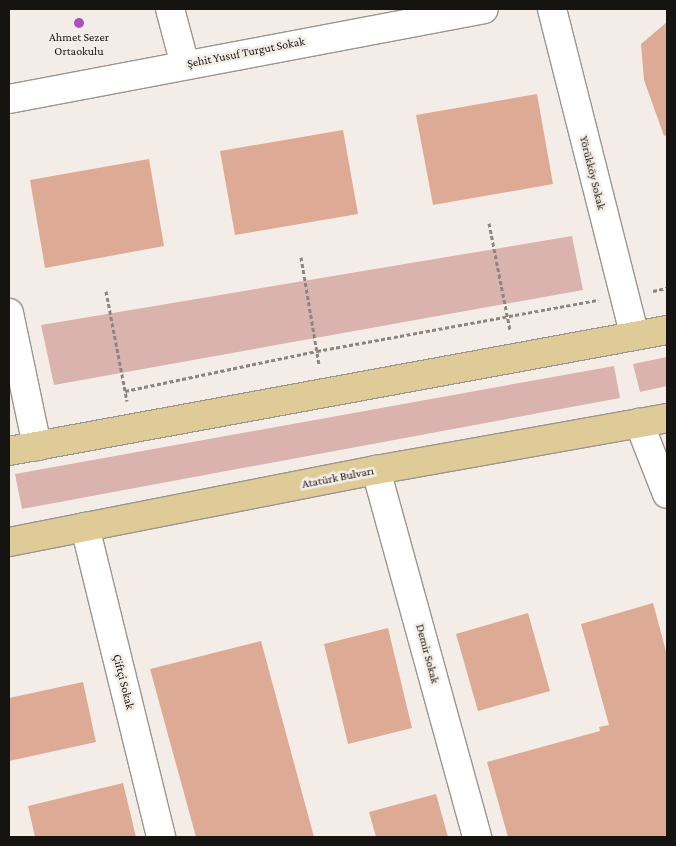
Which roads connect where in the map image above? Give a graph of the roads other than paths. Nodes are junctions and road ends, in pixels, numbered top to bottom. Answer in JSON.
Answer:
{"nodes":[{"id":1,"x":170,"y":9,"type":"edge"},
{"id":2,"x":484,"y":9,"type":"edge"},
{"id":3,"x":552,"y":9,"type":"edge"},
{"id":4,"x":185,"y":65,"type":"junction"},
{"id":5,"x":9,"y":98,"type":"edge"},
{"id":6,"x":9,"y":313,"type":"edge"},
{"id":7,"x":667,"y":330,"type":"edge"},
{"id":8,"x":635,"y":336,"type":"junction"},
{"id":9,"x":667,"y":418,"type":"edge"},
{"id":10,"x":639,"y":423,"type":"junction"},
{"id":11,"x":37,"y":446,"type":"junction"},
{"id":12,"x":9,"y":450,"type":"edge"},
{"id":13,"x":376,"y":470,"type":"junction"},
{"id":14,"x":667,"y":494,"type":"edge"},
{"id":15,"x":85,"y":527,"type":"junction"},
{"id":16,"x":9,"y":542,"type":"edge"},
{"id":17,"x":161,"y":837,"type":"edge"},
{"id":18,"x":477,"y":837,"type":"edge"}],
"edges":[{"from":1,"to":4,"type":"street"},
{"from":2,"to":4,"type":"street","name":"Şehit Yusuf Turgut Sokak"},
{"from":3,"to":8,"type":"street","name":"Yörükköy Sokak"},
{"from":4,"to":5,"type":"street","name":"Şehit Yusuf Turgut Sokak"},
{"from":6,"to":11,"type":"street"},
{"from":7,"to":8,"type":"main road"},
{"from":8,"to":11,"type":"main road"},
{"from":9,"to":10,"type":"main road","name":"Atatürk Bulvarı"},
{"from":10,"to":13,"type":"main road","name":"Atatürk Bulvarı"},
{"from":10,"to":14,"type":"street"},
{"from":11,"to":12,"type":"main road"},
{"from":13,"to":15,"type":"main road","name":"Atatürk Bulvarı"},
{"from":13,"to":18,"type":"street","name":"Demir Sokak"},
{"from":15,"to":16,"type":"main road","name":"Atatürk Bulvarı"},
{"from":15,"to":17,"type":"street","name":"Çiftçi Sokak"}]}
